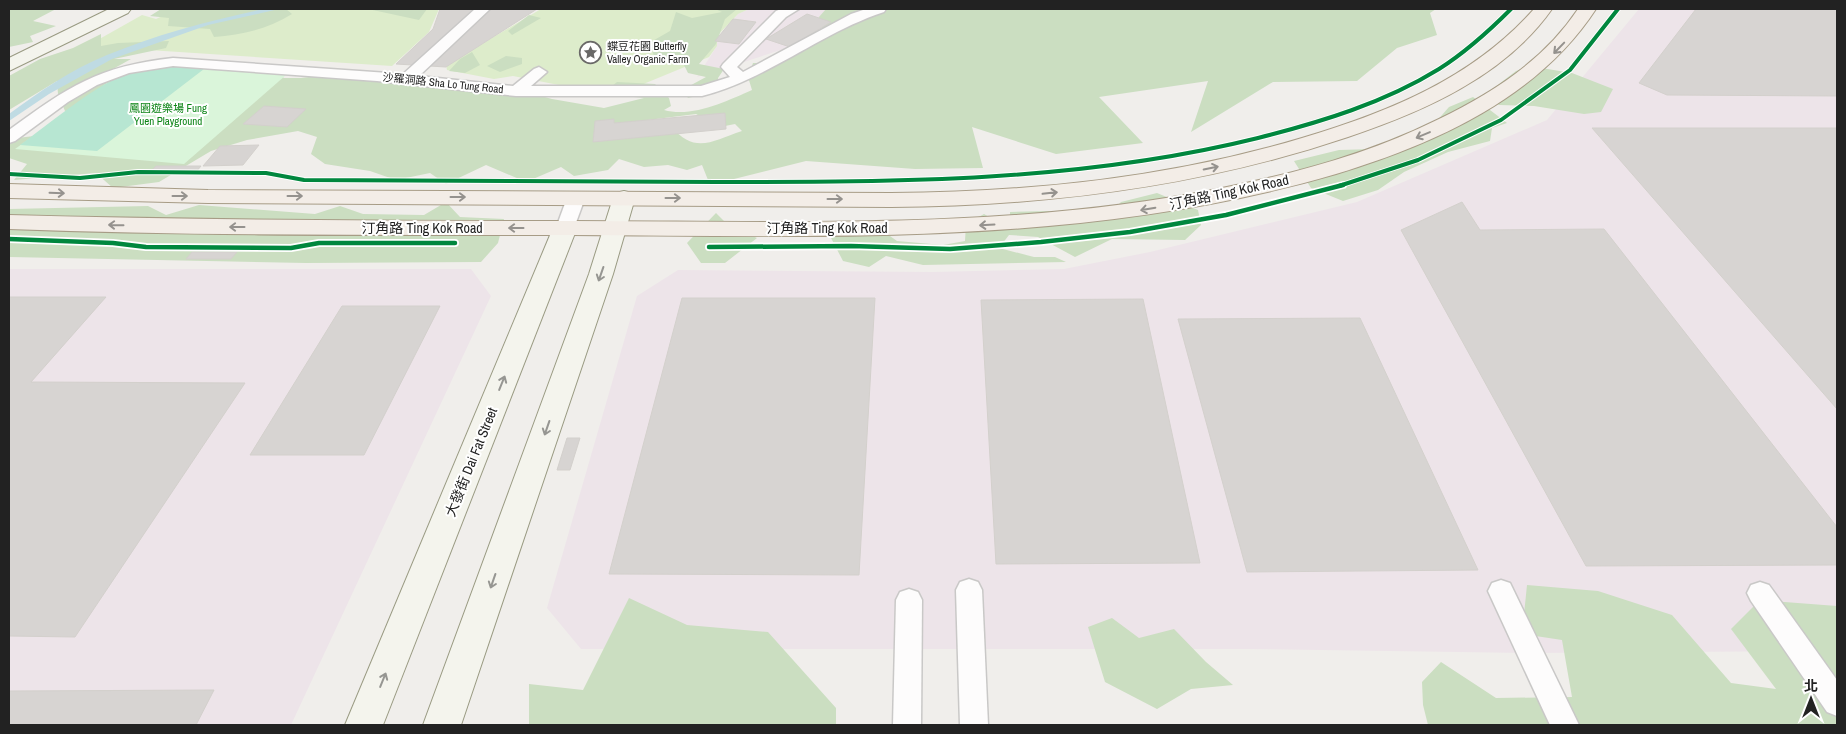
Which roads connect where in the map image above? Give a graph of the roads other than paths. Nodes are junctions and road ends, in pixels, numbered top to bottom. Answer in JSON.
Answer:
{"nodes":[{"id":1,"x":122,"y":9,"type":"edge"},
{"id":2,"x":483,"y":9,"type":"edge"},
{"id":3,"x":792,"y":9,"type":"edge"},
{"id":4,"x":879,"y":9,"type":"edge"},
{"id":5,"x":1543,"y":9,"type":"edge"},
{"id":6,"x":1587,"y":9,"type":"edge"},
{"id":7,"x":9,"y":65,"type":"edge"},
{"id":8,"x":539,"y":72,"type":"dead end"},
{"id":9,"x":742,"y":78,"type":"junction"},
{"id":10,"x":407,"y":79,"type":"junction"},
{"id":11,"x":516,"y":90,"type":"junction"},
{"id":12,"x":9,"y":138,"type":"edge"},
{"id":13,"x":9,"y":191,"type":"edge"},
{"id":14,"x":576,"y":198,"type":"junction"},
{"id":15,"x":624,"y":198,"type":"junction"},
{"id":16,"x":9,"y":222,"type":"edge"},
{"id":17,"x":565,"y":228,"type":"junction"},
{"id":18,"x":617,"y":228,"type":"junction"},
{"id":19,"x":969,"y":590,"type":"dead end"},
{"id":20,"x":1501,"y":591,"type":"dead end"},
{"id":21,"x":1760,"y":593,"type":"dead end"},
{"id":22,"x":909,"y":600,"type":"dead end"},
{"id":23,"x":1837,"y":703,"type":"edge"},
{"id":24,"x":364,"y":725,"type":"edge"},
{"id":25,"x":442,"y":725,"type":"edge"},
{"id":26,"x":907,"y":725,"type":"edge"},
{"id":27,"x":974,"y":725,"type":"edge"},
{"id":28,"x":1565,"y":725,"type":"edge"}],
"edges":[{"from":1,"to":7,"type":"street"},
{"from":2,"to":10,"type":"lane"},
{"from":3,"to":9,"type":"lane"},
{"from":4,"to":9,"type":"lane","name":"沙羅洞路 Sha Lo Tung Road"},
{"from":15,"to":5,"type":"main road","name":"汀角路 Ting Kok Road","one_way":true},
{"from":6,"to":18,"type":"main road","name":"汀角路 Ting Kok Road","one_way":true},
{"from":8,"to":11,"type":"lane"},
{"from":9,"to":11,"type":"lane","name":"沙羅洞路 Sha Lo Tung Road"},
{"from":10,"to":11,"type":"lane","name":"沙羅洞路 Sha Lo Tung Road"},
{"from":10,"to":12,"type":"lane","name":"沙羅洞路 Sha Lo Tung Road"},
{"from":13,"to":14,"type":"main road","name":"汀角路 Ting Kok Road","one_way":true},
{"from":14,"to":15,"type":"main road","name":"汀角路 Ting Kok Road"},
{"from":14,"to":17,"type":"lane","name":"大發街 Dai Fat Street"},
{"from":15,"to":18,"type":"street"},
{"from":17,"to":16,"type":"main road","name":"汀角路 Ting Kok Road","one_way":true},
{"from":17,"to":18,"type":"main road","name":"汀角路 Ting Kok Road"},
{"from":24,"to":17,"type":"street","name":"大發街 Dai Fat Street","one_way":true},
{"from":18,"to":25,"type":"street","one_way":true},
{"from":19,"to":27,"type":"lane"},
{"from":20,"to":28,"type":"lane"},
{"from":21,"to":23,"type":"lane"},
{"from":22,"to":26,"type":"lane"}]}
